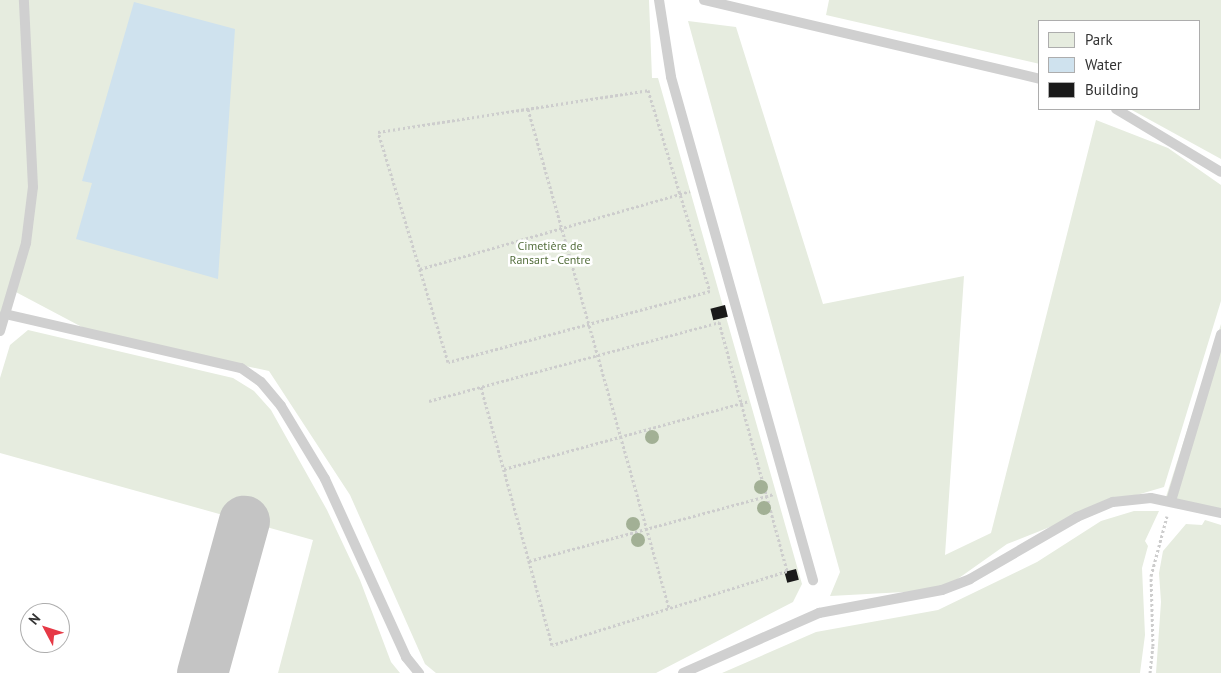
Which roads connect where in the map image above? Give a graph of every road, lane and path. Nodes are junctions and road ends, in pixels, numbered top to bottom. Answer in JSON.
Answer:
{"nodes":[{"id":1,"x":24,"y":0,"type":"edge"},
{"id":2,"x":659,"y":0,"type":"edge"},
{"id":3,"x":704,"y":0,"type":"edge"},
{"id":4,"x":1038,"y":79,"type":"edge"},
{"id":5,"x":528,"y":109,"type":"junction"},
{"id":6,"x":1118,"y":110,"type":"edge"},
{"id":7,"x":1221,"y":172,"type":"edge"},
{"id":8,"x":702,"y":188,"type":"junction"},
{"id":9,"x":680,"y":194,"type":"junction"},
{"id":10,"x":562,"y":228,"type":"junction"},
{"id":11,"x":420,"y":269,"type":"junction"},
{"id":12,"x":5,"y":314,"type":"junction"},
{"id":13,"x":589,"y":324,"type":"junction"},
{"id":14,"x":0,"y":331,"type":"edge"},
{"id":15,"x":1221,"y":334,"type":"edge"},
{"id":16,"x":598,"y":355,"type":"junction"},
{"id":17,"x":481,"y":387,"type":"junction"},
{"id":18,"x":760,"y":398,"type":"junction"},
{"id":19,"x":429,"y":401,"type":"dead end"},
{"id":20,"x":741,"y":403,"type":"junction"},
{"id":21,"x":621,"y":436,"type":"junction"},
{"id":22,"x":504,"y":469,"type":"junction"},
{"id":23,"x":786,"y":491,"type":"junction"},
{"id":24,"x":766,"y":496,"type":"junction"},
{"id":25,"x":1172,"y":501,"type":"junction"},
{"id":26,"x":1221,"y":513,"type":"edge"},
{"id":27,"x":647,"y":529,"type":"junction"},
{"id":28,"x":529,"y":561,"type":"junction"},
{"id":29,"x":812,"y":580,"type":"dead end"},
{"id":30,"x":669,"y":608,"type":"junction"},
{"id":31,"x":419,"y":673,"type":"edge"},
{"id":32,"x":683,"y":673,"type":"edge"},
{"id":33,"x":1150,"y":673,"type":"edge"}],
"edges":[{"from":1,"to":12,"type":"lane"},
{"from":2,"to":8,"type":"lane"},
{"from":3,"to":4,"type":"lane"},
{"from":5,"to":9,"type":"path"},
{"from":5,"to":10,"type":"path"},
{"from":5,"to":11,"type":"path"},
{"from":6,"to":7,"type":"lane"},
{"from":8,"to":9,"type":"path"},
{"from":8,"to":18,"type":"lane"},
{"from":9,"to":10,"type":"path"},
{"from":9,"to":13,"type":"path"},
{"from":10,"to":11,"type":"path"},
{"from":10,"to":13,"type":"path"},
{"from":11,"to":13,"type":"path"},
{"from":12,"to":14,"type":"lane"},
{"from":12,"to":31,"type":"lane"},
{"from":13,"to":16,"type":"path"},
{"from":15,"to":25,"type":"lane"},
{"from":16,"to":17,"type":"path"},
{"from":16,"to":20,"type":"path"},
{"from":16,"to":21,"type":"path"},
{"from":17,"to":19,"type":"path"},
{"from":17,"to":22,"type":"path"},
{"from":18,"to":20,"type":"path"},
{"from":18,"to":23,"type":"lane"},
{"from":20,"to":21,"type":"path"},
{"from":20,"to":24,"type":"path"},
{"from":21,"to":22,"type":"path"},
{"from":21,"to":27,"type":"path"},
{"from":22,"to":28,"type":"path"},
{"from":23,"to":24,"type":"path"},
{"from":23,"to":29,"type":"lane"},
{"from":24,"to":27,"type":"path"},
{"from":24,"to":30,"type":"path"},
{"from":25,"to":26,"type":"lane"},
{"from":25,"to":32,"type":"lane"},
{"from":25,"to":33,"type":"path"},
{"from":27,"to":28,"type":"path"},
{"from":27,"to":30,"type":"path"},
{"from":28,"to":30,"type":"path"}]}
